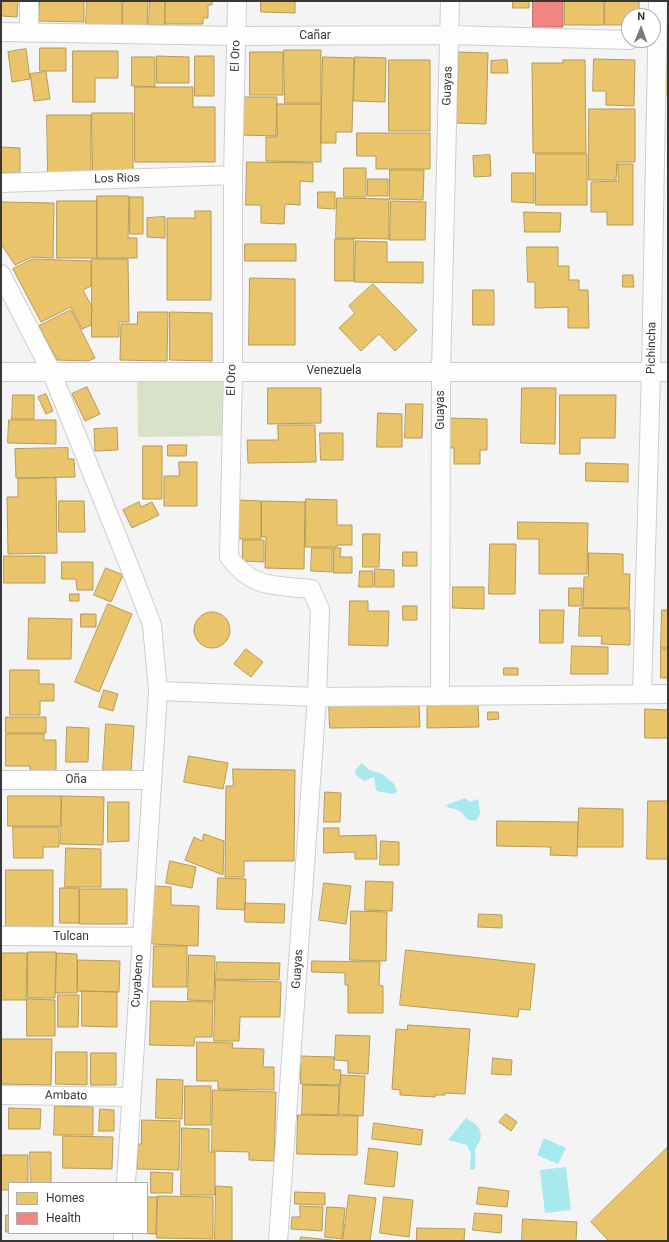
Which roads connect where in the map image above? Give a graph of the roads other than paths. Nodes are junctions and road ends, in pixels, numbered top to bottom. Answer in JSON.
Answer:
{"nodes":[{"id":1,"x":29,"y":1,"type":"edge"},
{"id":2,"x":237,"y":1,"type":"edge"},
{"id":3,"x":450,"y":1,"type":"edge"},
{"id":4,"x":658,"y":1,"type":"edge"},
{"id":5,"x":1,"y":32,"type":"edge"},
{"id":6,"x":29,"y":33,"type":"junction"},
{"id":7,"x":450,"y":35,"type":"junction"},
{"id":8,"x":237,"y":36,"type":"junction"},
{"id":9,"x":621,"y":40,"type":"edge"},
{"id":10,"x":663,"y":41,"type":"edge"},
{"id":11,"x":233,"y":175,"type":"junction"},
{"id":12,"x":1,"y":183,"type":"edge"},
{"id":13,"x":1,"y":274,"type":"edge"},
{"id":14,"x":51,"y":371,"type":"junction"},
{"id":15,"x":233,"y":371,"type":"junction"},
{"id":16,"x":441,"y":371,"type":"junction"},
{"id":17,"x":1,"y":372,"type":"edge"},
{"id":18,"x":660,"y":372,"type":"edge"},
{"id":19,"x":158,"y":691,"type":"junction"},
{"id":20,"x":642,"y":694,"type":"junction"},
{"id":21,"x":668,"y":694,"type":"edge"},
{"id":22,"x":440,"y":696,"type":"junction"},
{"id":23,"x":317,"y":697,"type":"junction"},
{"id":24,"x":1,"y":780,"type":"edge"},
{"id":25,"x":152,"y":780,"type":"junction"},
{"id":26,"x":1,"y":936,"type":"edge"},
{"id":27,"x":141,"y":937,"type":"junction"},
{"id":28,"x":1,"y":1095,"type":"edge"},
{"id":29,"x":131,"y":1097,"type":"junction"},
{"id":30,"x":126,"y":1182,"type":"edge"},
{"id":31,"x":278,"y":1241,"type":"edge"}],
"edges":[{"from":1,"to":6,"type":"street"},
{"from":2,"to":8,"type":"street","name":"El Oro"},
{"from":3,"to":7,"type":"street","name":"Guayas"},
{"from":4,"to":10,"type":"street","name":"Pichincha"},
{"from":5,"to":6,"type":"street","name":"Cañar"},
{"from":6,"to":8,"type":"street","name":"Cañar"},
{"from":7,"to":8,"type":"street","name":"Cañar"},
{"from":7,"to":9,"type":"street","name":"Cañar"},
{"from":7,"to":16,"type":"street","name":"Guayas"},
{"from":8,"to":11,"type":"street","name":"El Oro"},
{"from":10,"to":18,"type":"street","name":"Pichincha"},
{"from":11,"to":12,"type":"street","name":"Los Rios"},
{"from":11,"to":15,"type":"street","name":"El Oro"},
{"from":13,"to":14,"type":"street","name":"Cuyabeno"},
{"from":14,"to":15,"type":"street","name":"Venezuela"},
{"from":14,"to":17,"type":"street","name":"Venezuela"},
{"from":14,"to":19,"type":"street","name":"Cuyabeno"},
{"from":15,"to":16,"type":"street","name":"Venezuela"},
{"from":15,"to":23,"type":"street","name":"El Oro"},
{"from":16,"to":18,"type":"street","name":"Venezuela"},
{"from":16,"to":22,"type":"street","name":"Guayas"},
{"from":18,"to":20,"type":"street","name":"Pichincha"},
{"from":19,"to":23,"type":"street"},
{"from":19,"to":25,"type":"street","name":"Cuyabeno"},
{"from":20,"to":21,"type":"street"},
{"from":20,"to":22,"type":"street"},
{"from":22,"to":23,"type":"street"},
{"from":23,"to":31,"type":"street","name":"Guayas"},
{"from":24,"to":25,"type":"street","name":"Oña"},
{"from":25,"to":27,"type":"street","name":"Cuyabeno"},
{"from":26,"to":27,"type":"street","name":"Tulcan"},
{"from":27,"to":29,"type":"street","name":"Cuyabeno"},
{"from":28,"to":29,"type":"street","name":"Ambato"},
{"from":29,"to":30,"type":"street","name":"Cuyabeno"}]}
